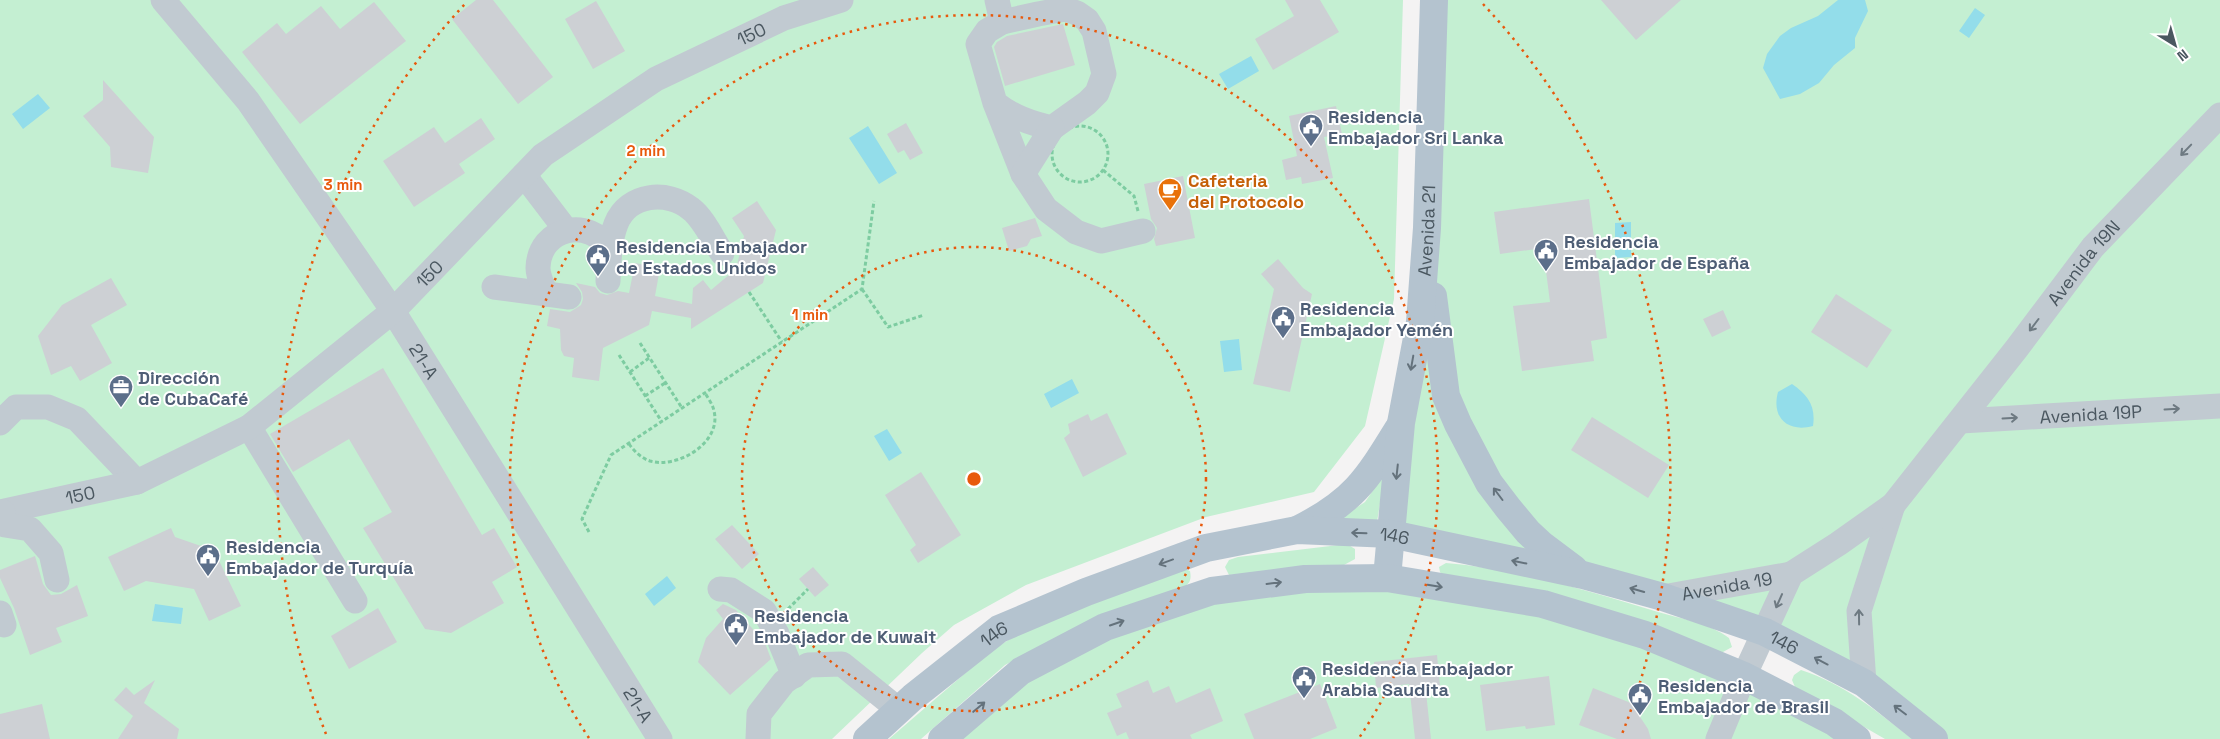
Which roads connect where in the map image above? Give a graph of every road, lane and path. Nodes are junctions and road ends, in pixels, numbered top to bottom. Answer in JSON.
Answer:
{"nodes":[{"id":1,"x":163,"y":0,"type":"edge"},
{"id":2,"x":841,"y":0,"type":"edge"},
{"id":3,"x":1434,"y":0,"type":"edge"},
{"id":4,"x":1037,"y":7,"type":"edge"},
{"id":5,"x":999,"y":11,"type":"edge"},
{"id":6,"x":996,"y":103,"type":"junction"},
{"id":7,"x":2220,"y":115,"type":"edge"},
{"id":8,"x":1052,"y":128,"type":"junction"},
{"id":9,"x":1103,"y":170,"type":"junction"},
{"id":10,"x":1023,"y":174,"type":"junction"},
{"id":11,"x":524,"y":175,"type":"junction"},
{"id":12,"x":874,"y":202,"type":"dead end"},
{"id":13,"x":1427,"y":228,"type":"junction"},
{"id":14,"x":566,"y":230,"type":"junction"},
{"id":15,"x":1143,"y":231,"type":"joint"},
{"id":16,"x":610,"y":250,"type":"junction"},
{"id":17,"x":722,"y":253,"type":"dead end"},
{"id":18,"x":608,"y":281,"type":"dead end"},
{"id":19,"x":494,"y":287,"type":"dead end"},
{"id":20,"x":862,"y":289,"type":"junction"},
{"id":21,"x":749,"y":292,"type":"dead end"},
{"id":22,"x":393,"y":311,"type":"junction"},
{"id":23,"x":924,"y":315,"type":"dead end"},
{"id":24,"x":782,"y":342,"type":"junction"},
{"id":25,"x":640,"y":343,"type":"dead end"},
{"id":26,"x":619,"y":355,"type":"dead end"},
{"id":27,"x":650,"y":358,"type":"junction"},
{"id":28,"x":630,"y":372,"type":"junction"},
{"id":29,"x":665,"y":383,"type":"junction"},
{"id":30,"x":705,"y":393,"type":"junction"},
{"id":31,"x":645,"y":396,"type":"junction"},
{"id":32,"x":2220,"y":406,"type":"edge"},
{"id":33,"x":682,"y":408,"type":"junction"},
{"id":34,"x":1961,"y":421,"type":"junction"},
{"id":35,"x":662,"y":422,"type":"junction"},
{"id":36,"x":0,"y":423,"type":"edge"},
{"id":37,"x":1402,"y":423,"type":"junction"},
{"id":38,"x":249,"y":427,"type":"junction"},
{"id":39,"x":629,"y":443,"type":"junction"},
{"id":40,"x":137,"y":482,"type":"junction"},
{"id":41,"x":1894,"y":505,"type":"junction"},
{"id":42,"x":2,"y":520,"type":"edge"},
{"id":43,"x":1297,"y":530,"type":"junction"},
{"id":44,"x":589,"y":532,"type":"dead end"},
{"id":45,"x":1391,"y":534,"type":"junction"},
{"id":46,"x":1838,"y":544,"type":"junction"},
{"id":47,"x":1206,"y":548,"type":"junction"},
{"id":48,"x":1874,"y":562,"type":"junction"},
{"id":49,"x":1791,"y":574,"type":"junction"},
{"id":50,"x":1584,"y":576,"type":"junction"},
{"id":51,"x":1387,"y":578,"type":"junction"},
{"id":52,"x":56,"y":580,"type":"dead end"},
{"id":53,"x":720,"y":589,"type":"dead end"},
{"id":54,"x":808,"y":589,"type":"dead end"},
{"id":55,"x":1212,"y":591,"type":"junction"},
{"id":56,"x":1662,"y":598,"type":"junction"},
{"id":57,"x":354,"y":601,"type":"dead end"},
{"id":58,"x":772,"y":626,"type":"junction"},
{"id":59,"x":1765,"y":632,"type":"junction"},
{"id":60,"x":794,"y":676,"type":"junction"},
{"id":61,"x":1744,"y":676,"type":"junction"},
{"id":62,"x":1864,"y":683,"type":"junction"},
{"id":63,"x":899,"y":710,"type":"junction"},
{"id":64,"x":660,"y":739,"type":"edge"},
{"id":65,"x":758,"y":739,"type":"edge"},
{"id":66,"x":867,"y":739,"type":"edge"},
{"id":67,"x":942,"y":739,"type":"edge"},
{"id":68,"x":1718,"y":739,"type":"edge"},
{"id":69,"x":1857,"y":739,"type":"edge"},
{"id":70,"x":1934,"y":739,"type":"edge"}],
"edges":[{"from":1,"to":22,"type":"street","name":"21-A"},
{"from":2,"to":11,"type":"street","name":"150"},
{"from":3,"to":13,"type":"main road","name":"Avenida 21"},
{"from":4,"to":5,"type":"street"},
{"from":4,"to":8,"type":"street"},
{"from":5,"to":6,"type":"street"},
{"from":6,"to":8,"type":"street"},
{"from":6,"to":10,"type":"street"},
{"from":7,"to":34,"type":"street","name":"Avenida 19N","one_way":true},
{"from":8,"to":10,"type":"street"},
{"from":9,"to":9,"type":"path"},
{"from":9,"to":15,"type":"path"},
{"from":10,"to":15,"type":"street"},
{"from":11,"to":14,"type":"street"},
{"from":11,"to":22,"type":"street","name":"150"},
{"from":12,"to":20,"type":"path"},
{"from":13,"to":37,"type":"main road","name":"Avenida 21","one_way":true},
{"from":50,"to":13,"type":"main road","one_way":true},
{"from":14,"to":16,"type":"street"},
{"from":14,"to":19,"type":"street"},
{"from":16,"to":17,"type":"street"},
{"from":16,"to":18,"type":"street"},
{"from":20,"to":23,"type":"path"},
{"from":20,"to":24,"type":"path"},
{"from":21,"to":24,"type":"path"},
{"from":22,"to":38,"type":"street","name":"150"},
{"from":22,"to":64,"type":"street","name":"21-A"},
{"from":24,"to":30,"type":"path"},
{"from":25,"to":27,"type":"path"},
{"from":26,"to":28,"type":"path"},
{"from":27,"to":28,"type":"path"},
{"from":27,"to":29,"type":"path"},
{"from":28,"to":31,"type":"path"},
{"from":29,"to":31,"type":"path"},
{"from":29,"to":33,"type":"path"},
{"from":30,"to":33,"type":"path"},
{"from":30,"to":39,"type":"path"},
{"from":31,"to":35,"type":"path"},
{"from":34,"to":32,"type":"street","name":"Avenida 19P","one_way":true},
{"from":33,"to":35,"type":"path"},
{"from":34,"to":41,"type":"street","name":"Avenida 19"},
{"from":35,"to":39,"type":"path"},
{"from":36,"to":40,"type":"street"},
{"from":37,"to":43,"type":"main road"},
{"from":37,"to":45,"type":"main road","name":"Avenida 21","one_way":true},
{"from":38,"to":40,"type":"street","name":"150"},
{"from":38,"to":57,"type":"street"},
{"from":39,"to":44,"type":"path"},
{"from":40,"to":42,"type":"street","name":"150"},
{"from":41,"to":46,"type":"street","name":"Avenida 19"},
{"from":41,"to":48,"type":"street","name":"Avenida 19"},
{"from":42,"to":52,"type":"street"},
{"from":45,"to":43,"type":"main road","name":"146","one_way":true},
{"from":43,"to":47,"type":"main road","name":"146"},
{"from":50,"to":45,"type":"main road","name":"146","one_way":true},
{"from":45,"to":51,"type":"main road","name":"Avenida 21"},
{"from":46,"to":48,"type":"street"},
{"from":46,"to":49,"type":"street","name":"Avenida 19"},
{"from":47,"to":55,"type":"main road"},
{"from":47,"to":63,"type":"main road","name":"146","one_way":true},
{"from":62,"to":48,"type":"street","name":"Avenida 19","one_way":true},
{"from":49,"to":56,"type":"street","name":"Avenida 19"},
{"from":49,"to":59,"type":"street","name":"Avenida 19","one_way":true},
{"from":56,"to":50,"type":"main road","name":"146","one_way":true},
{"from":55,"to":51,"type":"main road","one_way":true},
{"from":51,"to":61,"type":"main road","one_way":true},
{"from":53,"to":58,"type":"street"},
{"from":54,"to":58,"type":"path"},
{"from":67,"to":55,"type":"main road","one_way":true},
{"from":56,"to":59,"type":"main road","name":"146"},
{"from":58,"to":60,"type":"street"},
{"from":59,"to":61,"type":"street","name":"Avenida 19"},
{"from":62,"to":59,"type":"main road","name":"146","one_way":true},
{"from":60,"to":63,"type":"street"},
{"from":60,"to":65,"type":"street"},
{"from":61,"to":68,"type":"street"},
{"from":61,"to":69,"type":"main road"},
{"from":70,"to":62,"type":"main road","name":"146","one_way":true},
{"from":63,"to":66,"type":"main road","name":"146"}]}
